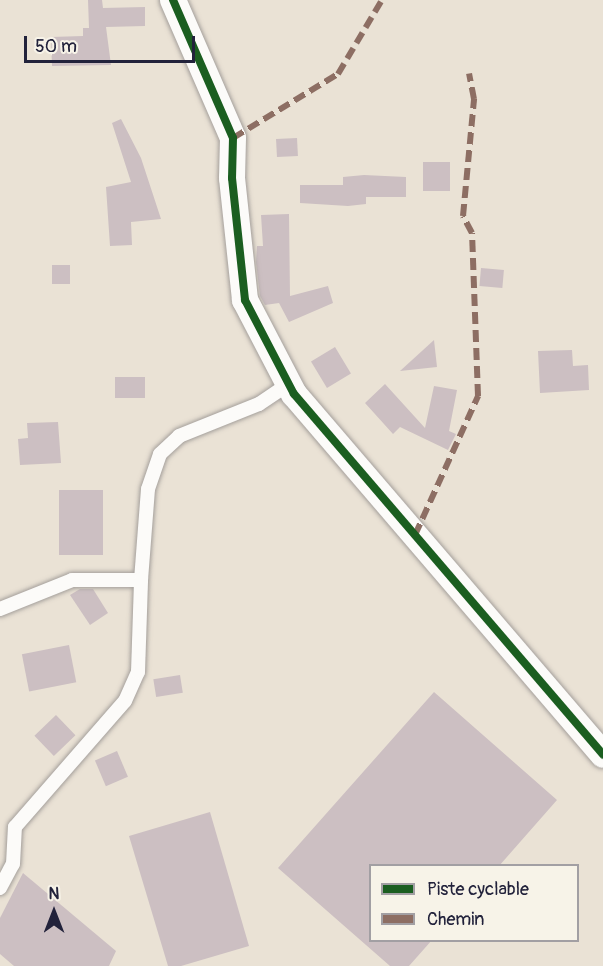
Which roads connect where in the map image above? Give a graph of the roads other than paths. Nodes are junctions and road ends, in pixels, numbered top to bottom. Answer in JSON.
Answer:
{"nodes":[{"id":1,"x":173,"y":0,"type":"edge"},
{"id":2,"x":289,"y":384,"type":"junction"},
{"id":3,"x":141,"y":580,"type":"junction"},
{"id":4,"x":0,"y":609,"type":"edge"},
{"id":5,"x":603,"y":755,"type":"edge"},
{"id":6,"x":0,"y":888,"type":"edge"}],
"edges":[{"from":1,"to":2,"type":"street"},
{"from":2,"to":3,"type":"lane"},
{"from":2,"to":5,"type":"street"},
{"from":3,"to":4,"type":"lane"},
{"from":3,"to":6,"type":"lane"}]}
